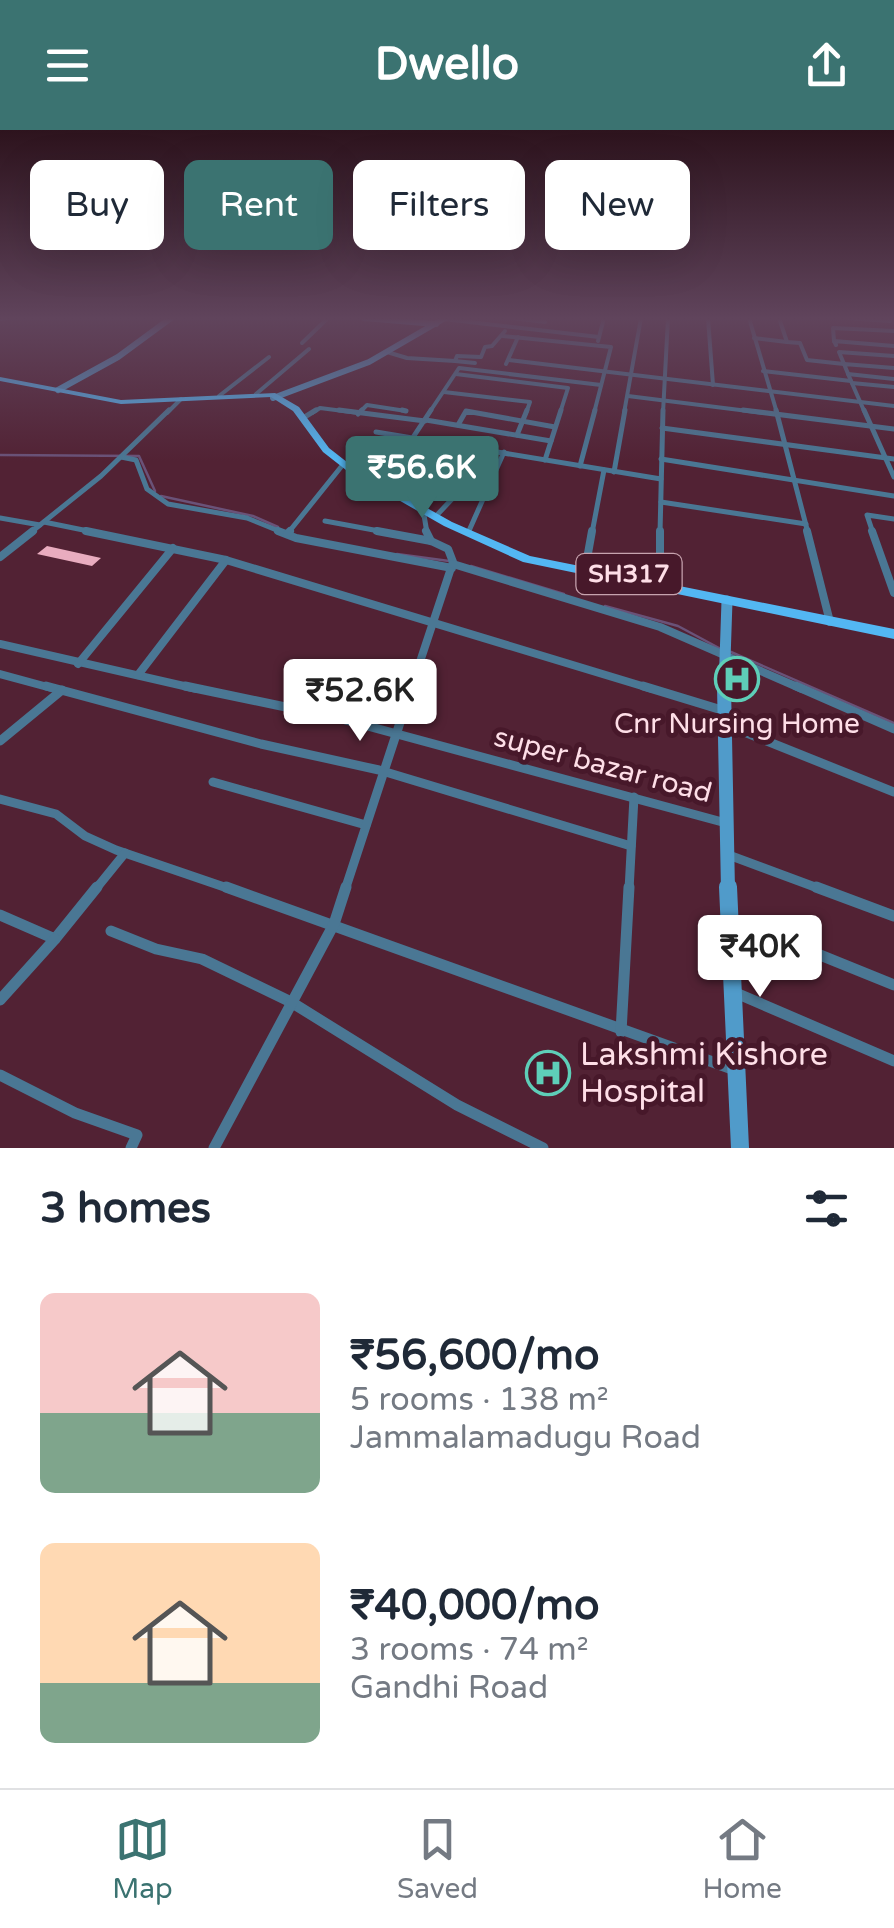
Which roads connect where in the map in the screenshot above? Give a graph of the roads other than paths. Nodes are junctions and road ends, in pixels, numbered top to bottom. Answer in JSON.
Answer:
{"nodes":[{"id":1,"x":105,"y":366,"type":"edge"},
{"id":2,"x":256,"y":366,"type":"edge"},
{"id":3,"x":290,"y":366,"type":"edge"},
{"id":4,"x":355,"y":366,"type":"edge"},
{"id":5,"x":455,"y":366,"type":"edge"},
{"id":6,"x":458,"y":366,"type":"junction"},
{"id":7,"x":506,"y":366,"type":"edge"},
{"id":8,"x":550,"y":366,"type":"edge"},
{"id":9,"x":606,"y":366,"type":"edge"},
{"id":10,"x":633,"y":366,"type":"edge"},
{"id":11,"x":666,"y":366,"type":"edge"},
{"id":12,"x":712,"y":366,"type":"edge"},
{"id":13,"x":762,"y":366,"type":"edge"},
{"id":14,"x":845,"y":366,"type":"edge"},
{"id":15,"x":863,"y":366,"type":"edge"},
{"id":16,"x":894,"y":368,"type":"edge"},
{"id":17,"x":763,"y":371,"type":"junction"},
{"id":18,"x":502,"y":372,"type":"junction"},
{"id":19,"x":604,"y":373,"type":"junction"},
{"id":20,"x":631,"y":376,"type":"junction"},
{"id":21,"x":894,"y":378,"type":"edge"},
{"id":22,"x":851,"y":379,"type":"junction"},
{"id":23,"x":0,"y":380,"type":"edge"},
{"id":24,"x":665,"y":380,"type":"junction"},
{"id":25,"x":602,"y":384,"type":"junction"},
{"id":26,"x":713,"y":385,"type":"junction"},
{"id":27,"x":894,"y":387,"type":"edge"},
{"id":28,"x":66,"y":391,"type":"junction"},
{"id":29,"x":444,"y":392,"type":"junction"},
{"id":30,"x":770,"y":392,"type":"junction"},
{"id":31,"x":256,"y":394,"type":"junction"},
{"id":32,"x":225,"y":396,"type":"junction"},
{"id":33,"x":628,"y":396,"type":"junction"},
{"id":34,"x":275,"y":398,"type":"junction"},
{"id":35,"x":180,"y":401,"type":"junction"},
{"id":36,"x":664,"y":401,"type":"junction"},
{"id":37,"x":860,"y":402,"type":"junction"},
{"id":38,"x":894,"y":406,"type":"edge"},
{"id":39,"x":406,"y":411,"type":"dead end"},
{"id":40,"x":358,"y":414,"type":"junction"},
{"id":41,"x":776,"y":414,"type":"junction"},
{"id":42,"x":302,"y":418,"type":"junction"},
{"id":43,"x":426,"y":421,"type":"junction"},
{"id":44,"x":522,"y":421,"type":"junction"},
{"id":45,"x":458,"y":425,"type":"junction"},
{"id":46,"x":556,"y":426,"type":"junction"},
{"id":47,"x":870,"y":426,"type":"junction"},
{"id":48,"x":662,"y":428,"type":"junction"},
{"id":49,"x":894,"y":429,"type":"edge"},
{"id":50,"x":376,"y":432,"type":"dead end"},
{"id":51,"x":517,"y":435,"type":"junction"},
{"id":52,"x":414,"y":437,"type":"junction"},
{"id":53,"x":434,"y":440,"type":"junction"},
{"id":54,"x":551,"y":441,"type":"junction"},
{"id":55,"x":786,"y":445,"type":"junction"},
{"id":56,"x":480,"y":448,"type":"junction"},
{"id":57,"x":504,"y":452,"type":"junction"},
{"id":58,"x":123,"y":455,"type":"junction"},
{"id":59,"x":885,"y":458,"type":"junction"},
{"id":60,"x":660,"y":459,"type":"junction"},
{"id":61,"x":894,"y":459,"type":"edge"},
{"id":62,"x":544,"y":460,"type":"junction"},
{"id":63,"x":580,"y":466,"type":"junction"},
{"id":64,"x":341,"y":467,"type":"junction"},
{"id":65,"x":604,"y":470,"type":"junction"},
{"id":66,"x":614,"y":472,"type":"junction"},
{"id":67,"x":894,"y":478,"type":"edge"},
{"id":68,"x":661,"y":479,"type":"junction"},
{"id":69,"x":795,"y":480,"type":"junction"},
{"id":70,"x":380,"y":484,"type":"junction"},
{"id":71,"x":396,"y":493,"type":"junction"},
{"id":72,"x":894,"y":496,"type":"edge"},
{"id":73,"x":660,"y":502,"type":"junction"},
{"id":74,"x":422,"y":509,"type":"junction"},
{"id":75,"x":437,"y":514,"type":"junction"},
{"id":76,"x":894,"y":519,"type":"edge"},
{"id":77,"x":2,"y":520,"type":"edge"},
{"id":78,"x":324,"y":520,"type":"dead end"},
{"id":79,"x":42,"y":523,"type":"junction"},
{"id":80,"x":806,"y":524,"type":"junction"},
{"id":81,"x":470,"y":531,"type":"junction"},
{"id":82,"x":287,"y":534,"type":"junction"},
{"id":83,"x":431,"y":541,"type":"junction"},
{"id":84,"x":172,"y":548,"type":"junction"},
{"id":85,"x":0,"y":557,"type":"edge"},
{"id":86,"x":226,"y":560,"type":"junction"},
{"id":87,"x":452,"y":566,"type":"junction"},
{"id":88,"x":586,"y":568,"type":"junction"},
{"id":89,"x":660,"y":582,"type":"junction"},
{"id":90,"x":894,"y":594,"type":"edge"},
{"id":91,"x":727,"y":601,"type":"junction"},
{"id":92,"x":829,"y":618,"type":"junction"},
{"id":93,"x":434,"y":624,"type":"junction"},
{"id":94,"x":894,"y":630,"type":"edge"},
{"id":95,"x":0,"y":644,"type":"edge"},
{"id":96,"x":723,"y":656,"type":"junction"},
{"id":97,"x":78,"y":664,"type":"junction"},
{"id":98,"x":0,"y":674,"type":"edge"},
{"id":99,"x":138,"y":676,"type":"junction"},
{"id":100,"x":62,"y":690,"type":"junction"},
{"id":101,"x":725,"y":718,"type":"junction"},
{"id":102,"x":894,"y":729,"type":"edge"},
{"id":103,"x":397,"y":734,"type":"junction"},
{"id":104,"x":0,"y":742,"type":"edge"},
{"id":105,"x":385,"y":772,"type":"junction"},
{"id":106,"x":213,"y":782,"type":"dead end"},
{"id":107,"x":894,"y":792,"type":"edge"},
{"id":108,"x":634,"y":797,"type":"junction"},
{"id":109,"x":0,"y":800,"type":"edge"},
{"id":110,"x":726,"y":823,"type":"junction"},
{"id":111,"x":366,"y":825,"type":"junction"},
{"id":112,"x":631,"y":846,"type":"junction"},
{"id":113,"x":125,"y":853,"type":"junction"},
{"id":114,"x":726,"y":854,"type":"junction"},
{"id":115,"x":0,"y":915,"type":"edge"},
{"id":116,"x":894,"y":916,"type":"edge"},
{"id":117,"x":731,"y":919,"type":"junction"},
{"id":118,"x":334,"y":924,"type":"junction"},
{"id":119,"x":111,"y":931,"type":"dead end"},
{"id":120,"x":55,"y":939,"type":"junction"},
{"id":121,"x":894,"y":985,"type":"edge"},
{"id":122,"x":736,"y":993,"type":"junction"},
{"id":123,"x":0,"y":1000,"type":"edge"},
{"id":124,"x":291,"y":1002,"type":"junction"},
{"id":125,"x":621,"y":1032,"type":"junction"},
{"id":126,"x":894,"y":1061,"type":"edge"},
{"id":127,"x":738,"y":1071,"type":"junction"},
{"id":128,"x":0,"y":1074,"type":"edge"},
{"id":129,"x":132,"y":1148,"type":"edge"},
{"id":130,"x":214,"y":1148,"type":"edge"},
{"id":131,"x":543,"y":1148,"type":"edge"},
{"id":132,"x":740,"y":1148,"type":"edge"}],
"edges":[{"from":1,"to":28,"type":"main road"},
{"from":2,"to":32,"type":"street"},
{"from":3,"to":31,"type":"street"},
{"from":4,"to":34,"type":"main road"},
{"from":5,"to":6,"type":"street"},
{"from":6,"to":18,"type":"street"},
{"from":6,"to":29,"type":"street"},
{"from":6,"to":46,"type":"street"},
{"from":7,"to":18,"type":"street"},
{"from":8,"to":19,"type":"street"},
{"from":9,"to":19,"type":"street"},
{"from":10,"to":20,"type":"street"},
{"from":11,"to":24,"type":"street"},
{"from":12,"to":26,"type":"street"},
{"from":13,"to":17,"type":"street"},
{"from":14,"to":22,"type":"street"},
{"from":15,"to":16,"type":"street"},
{"from":17,"to":22,"type":"street"},
{"from":17,"to":30,"type":"street"},
{"from":18,"to":25,"type":"street"},
{"from":19,"to":20,"type":"street"},
{"from":19,"to":25,"type":"street"},
{"from":20,"to":24,"type":"street"},
{"from":20,"to":33,"type":"street"},
{"from":21,"to":22,"type":"street"},
{"from":22,"to":27,"type":"street"},
{"from":22,"to":37,"type":"street"},
{"from":23,"to":28,"type":"main road"},
{"from":24,"to":26,"type":"street"},
{"from":24,"to":36,"type":"street"},
{"from":25,"to":63,"type":"street"},
{"from":26,"to":30,"type":"street"},
{"from":28,"to":35,"type":"main road"},
{"from":29,"to":43,"type":"street"},
{"from":29,"to":44,"type":"street"},
{"from":30,"to":37,"type":"street"},
{"from":30,"to":41,"type":"street"},
{"from":31,"to":32,"type":"main road"},
{"from":31,"to":34,"type":"main road"},
{"from":32,"to":34,"type":"main road"},
{"from":32,"to":35,"type":"main road"},
{"from":33,"to":36,"type":"street"},
{"from":33,"to":66,"type":"street"},
{"from":34,"to":42,"type":"main road","number":"SH317"},
{"from":34,"to":64,"type":"main road"},
{"from":35,"to":58,"type":"street"},
{"from":36,"to":41,"type":"street"},
{"from":36,"to":48,"type":"street"},
{"from":37,"to":38,"type":"street"},
{"from":37,"to":47,"type":"street"},
{"from":39,"to":40,"type":"street"},
{"from":40,"to":42,"type":"street"},
{"from":40,"to":43,"type":"street"},
{"from":41,"to":47,"type":"street"},
{"from":41,"to":55,"type":"street"},
{"from":42,"to":70,"type":"main road","number":"SH317"},
{"from":43,"to":45,"type":"street"},
{"from":43,"to":52,"type":"street"},
{"from":44,"to":45,"type":"street"},
{"from":44,"to":46,"type":"street"},
{"from":44,"to":51,"type":"street"},
{"from":45,"to":51,"type":"street"},
{"from":46,"to":54,"type":"street"},
{"from":47,"to":49,"type":"street"},
{"from":47,"to":59,"type":"street"},
{"from":48,"to":55,"type":"street"},
{"from":48,"to":60,"type":"street"},
{"from":50,"to":52,"type":"street"},
{"from":51,"to":54,"type":"street"},
{"from":52,"to":53,"type":"street"},
{"from":52,"to":70,"type":"street"},
{"from":53,"to":56,"type":"street"},
{"from":53,"to":71,"type":"street"},
{"from":54,"to":62,"type":"street"},
{"from":55,"to":59,"type":"street"},
{"from":55,"to":69,"type":"street"},
{"from":56,"to":57,"type":"street"},
{"from":56,"to":75,"type":"street"},
{"from":57,"to":62,"type":"street"},
{"from":57,"to":81,"type":"street"},
{"from":58,"to":79,"type":"street"},
{"from":58,"to":82,"type":"street"},
{"from":59,"to":61,"type":"street"},
{"from":59,"to":67,"type":"street"},
{"from":60,"to":68,"type":"street"},
{"from":60,"to":69,"type":"street"},
{"from":62,"to":63,"type":"street"},
{"from":63,"to":65,"type":"street"},
{"from":64,"to":70,"type":"main road"},
{"from":64,"to":82,"type":"street"},
{"from":65,"to":66,"type":"street"},
{"from":65,"to":88,"type":"street"},
{"from":66,"to":68,"type":"street"},
{"from":68,"to":73,"type":"street"},
{"from":69,"to":72,"type":"street"},
{"from":69,"to":80,"type":"street"},
{"from":70,"to":71,"type":"main road","number":"SH317"},
{"from":71,"to":74,"type":"main road","number":"SH317"},
{"from":71,"to":75,"type":"main road","number":"SH317"},
{"from":73,"to":80,"type":"street"},
{"from":73,"to":89,"type":"street"},
{"from":74,"to":75,"type":"main road","number":"SH317"},
{"from":74,"to":83,"type":"street"},
{"from":75,"to":81,"type":"main road","number":"SH317"},
{"from":76,"to":90,"type":"street"},
{"from":77,"to":79,"type":"street"},
{"from":78,"to":83,"type":"street"},
{"from":79,"to":84,"type":"street"},
{"from":79,"to":85,"type":"street"},
{"from":80,"to":92,"type":"street"},
{"from":81,"to":88,"type":"main road","number":"SH317"},
{"from":82,"to":87,"type":"street"},
{"from":83,"to":87,"type":"street"},
{"from":84,"to":86,"type":"street"},
{"from":84,"to":97,"type":"street"},
{"from":86,"to":93,"type":"street"},
{"from":86,"to":99,"type":"street"},
{"from":87,"to":93,"type":"street"},
{"from":87,"to":96,"type":"street"},
{"from":88,"to":89,"type":"main road","number":"SH317"},
{"from":89,"to":91,"type":"main road","number":"SH317"},
{"from":89,"to":92,"type":"main road","number":"SH317"},
{"from":91,"to":92,"type":"main road","number":"SH317"},
{"from":91,"to":96,"type":"main road"},
{"from":92,"to":94,"type":"main road","number":"SH317"},
{"from":93,"to":101,"type":"street"},
{"from":93,"to":103,"type":"street"},
{"from":95,"to":97,"type":"street","name":"super bazar road"},
{"from":96,"to":101,"type":"main road"},
{"from":96,"to":102,"type":"street"},
{"from":97,"to":99,"type":"street","name":"super bazar road"},
{"from":98,"to":100,"type":"street"},
{"from":99,"to":103,"type":"street","name":"super bazar road"},
{"from":100,"to":104,"type":"street"},
{"from":100,"to":105,"type":"street"},
{"from":101,"to":107,"type":"street"},
{"from":101,"to":110,"type":"main road"},
{"from":103,"to":105,"type":"street"},
{"from":103,"to":108,"type":"street","name":"super bazar road"},
{"from":105,"to":111,"type":"street"},
{"from":105,"to":112,"type":"street"},
{"from":106,"to":111,"type":"street"},
{"from":108,"to":110,"type":"street","name":"super bazar road"},
{"from":108,"to":112,"type":"street"},
{"from":109,"to":113,"type":"street"},
{"from":110,"to":114,"type":"main road"},
{"from":111,"to":118,"type":"street"},
{"from":112,"to":125,"type":"street"},
{"from":113,"to":118,"type":"street"},
{"from":113,"to":120,"type":"street"},
{"from":114,"to":116,"type":"street"},
{"from":114,"to":117,"type":"main road"},
{"from":115,"to":120,"type":"street"},
{"from":117,"to":121,"type":"street"},
{"from":117,"to":122,"type":"main road"},
{"from":118,"to":124,"type":"street"},
{"from":118,"to":125,"type":"street"},
{"from":119,"to":124,"type":"street"},
{"from":120,"to":123,"type":"street"},
{"from":122,"to":126,"type":"street"},
{"from":122,"to":127,"type":"main road"},
{"from":124,"to":130,"type":"street"},
{"from":124,"to":131,"type":"street"},
{"from":125,"to":127,"type":"street"},
{"from":127,"to":132,"type":"main road"},
{"from":128,"to":129,"type":"street"}]}
